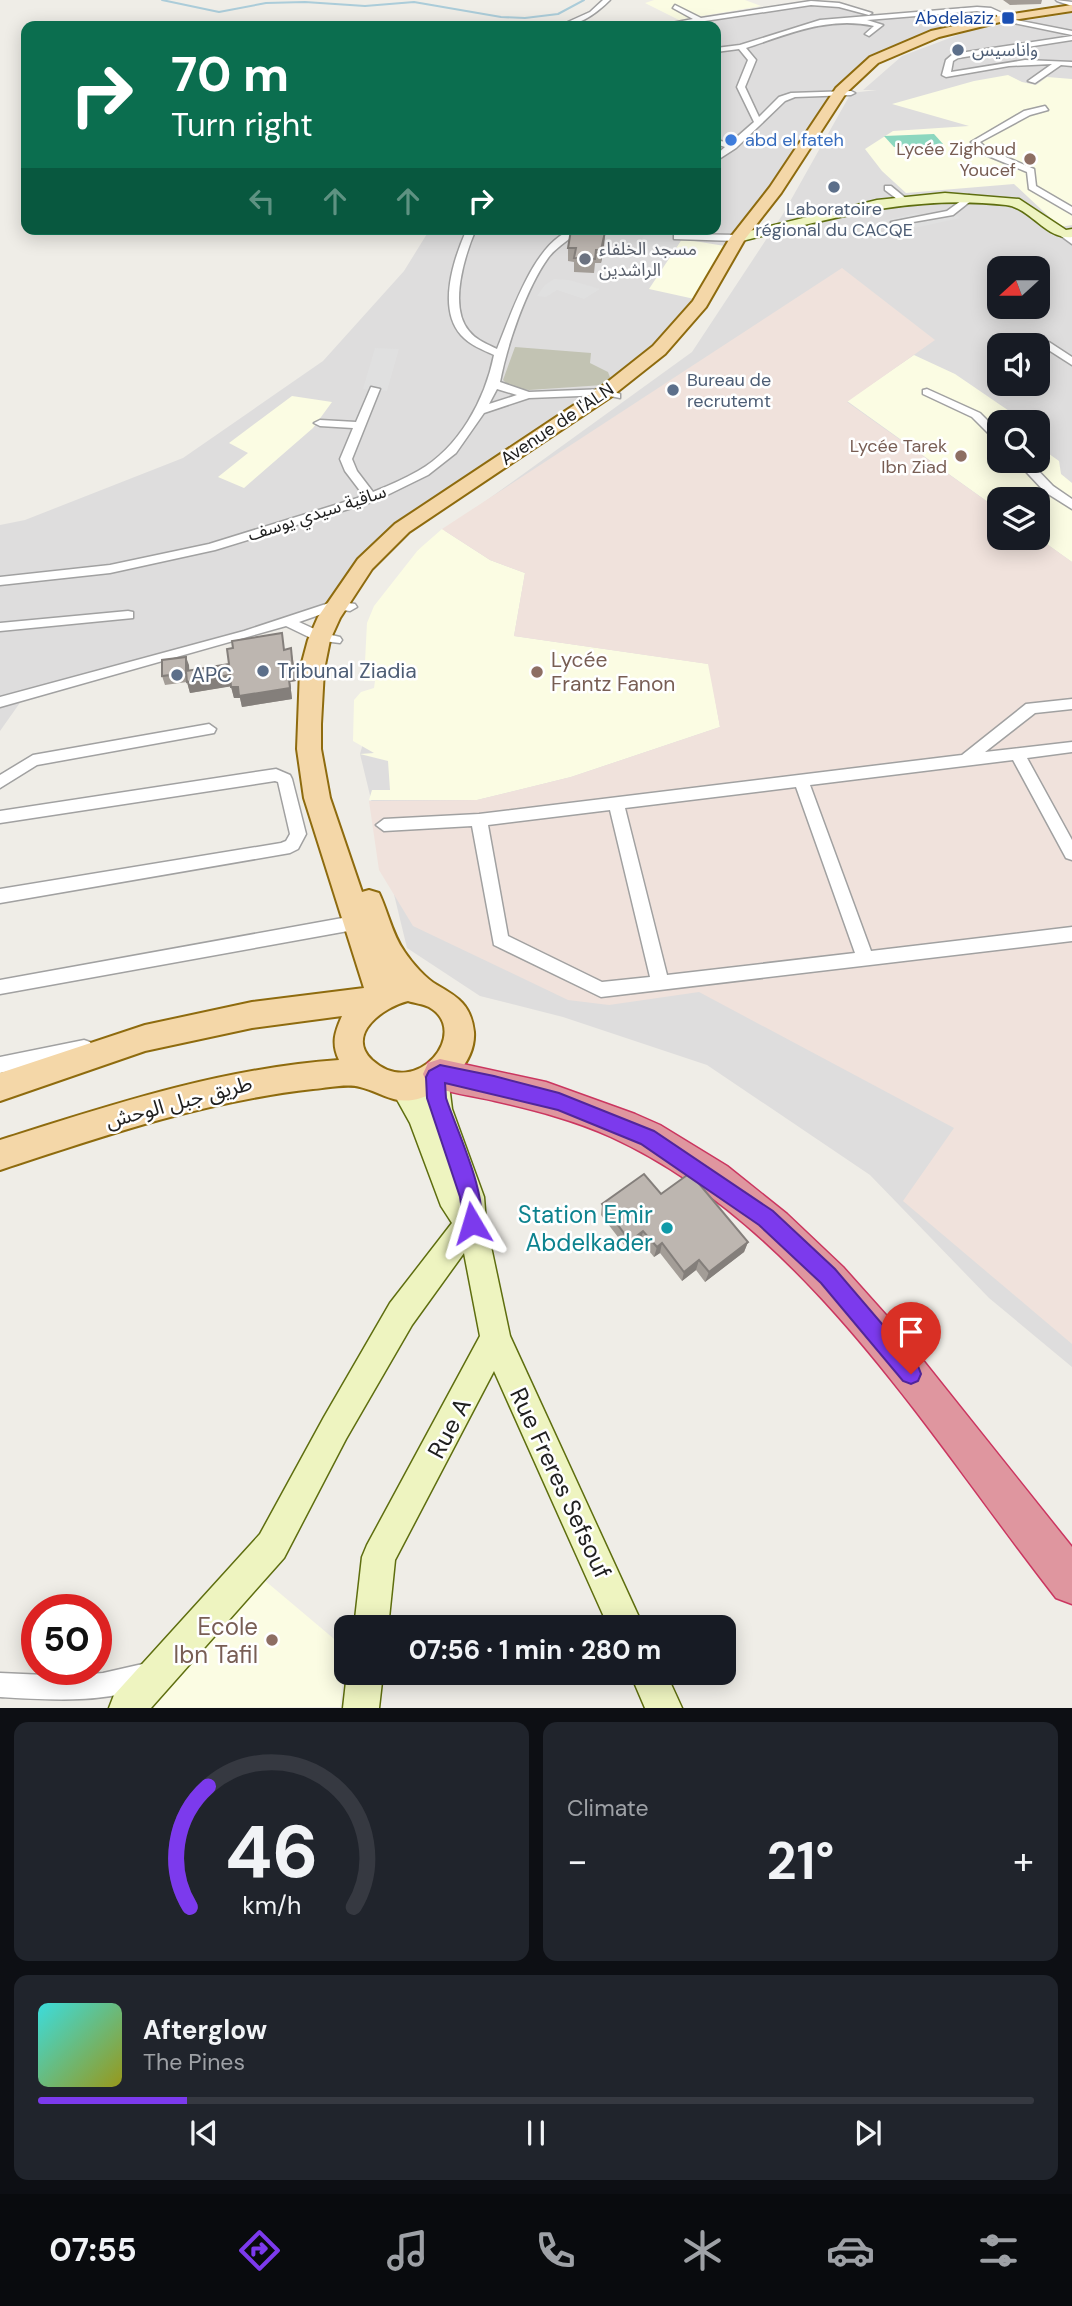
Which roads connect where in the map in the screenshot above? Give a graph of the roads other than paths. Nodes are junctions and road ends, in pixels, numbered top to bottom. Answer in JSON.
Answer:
{"nodes":[{"id":1,"x":607,"y":0,"type":"edge"},
{"id":2,"x":948,"y":2,"type":"dead end"},
{"id":3,"x":937,"y":4,"type":"dead end"},
{"id":4,"x":1069,"y":4,"type":"edge"},
{"id":5,"x":675,"y":7,"type":"dead end"},
{"id":6,"x":878,"y":16,"type":"junction"},
{"id":7,"x":1009,"y":17,"type":"junction"},
{"id":8,"x":852,"y":19,"type":"junction"},
{"id":9,"x":700,"y":20,"type":"junction"},
{"id":10,"x":574,"y":21,"type":"edge"},
{"id":11,"x":693,"y":21,"type":"edge"},
{"id":12,"x":1072,"y":33,"type":"edge"},
{"id":13,"x":869,"y":34,"type":"dead end"},
{"id":14,"x":1072,"y":38,"type":"edge"},
{"id":15,"x":741,"y":47,"type":"junction"},
{"id":16,"x":1014,"y":47,"type":"junction"},
{"id":17,"x":721,"y":49,"type":"edge"},
{"id":18,"x":1059,"y":49,"type":"dead end"},
{"id":19,"x":1072,"y":54,"type":"edge"},
{"id":20,"x":1061,"y":62,"type":"junction"},
{"id":21,"x":1072,"y":64,"type":"edge"},
{"id":22,"x":762,"y":67,"type":"dead end"},
{"id":23,"x":748,"y":71,"type":"junction"},
{"id":24,"x":1032,"y":80,"type":"dead end"},
{"id":25,"x":846,"y":92,"type":"junction"},
{"id":26,"x":1045,"y":108,"type":"dead end"},
{"id":27,"x":758,"y":123,"type":"junction"},
{"id":28,"x":721,"y":143,"type":"edge"},
{"id":29,"x":733,"y":146,"type":"junction"},
{"id":30,"x":721,"y":155,"type":"edge"},
{"id":31,"x":888,"y":188,"type":"dead end"},
{"id":32,"x":969,"y":198,"type":"junction"},
{"id":33,"x":904,"y":200,"type":"junction"},
{"id":34,"x":1072,"y":211,"type":"edge"},
{"id":35,"x":896,"y":222,"type":"dead end"},
{"id":36,"x":469,"y":235,"type":"edge"},
{"id":37,"x":570,"y":235,"type":"edge"},
{"id":38,"x":1069,"y":236,"type":"edge"},
{"id":39,"x":677,"y":237,"type":"dead end"},
{"id":40,"x":744,"y":237,"type":"junction"},
{"id":41,"x":1050,"y":346,"type":"edge"},
{"id":42,"x":500,"y":354,"type":"junction"},
{"id":43,"x":1072,"y":362,"type":"edge"},
{"id":44,"x":494,"y":384,"type":"junction"},
{"id":45,"x":374,"y":389,"type":"dead end"},
{"id":46,"x":927,"y":392,"type":"dead end"},
{"id":47,"x":611,"y":394,"type":"junction"},
{"id":48,"x":528,"y":395,"type":"junction"},
{"id":49,"x":480,"y":411,"type":"junction"},
{"id":50,"x":320,"y":423,"type":"dead end"},
{"id":51,"x":358,"y":425,"type":"junction"},
{"id":52,"x":987,"y":426,"type":"edge"},
{"id":53,"x":1034,"y":473,"type":"edge"},
{"id":54,"x":370,"y":498,"type":"junction"},
{"id":55,"x":1072,"y":505,"type":"edge"},
{"id":56,"x":0,"y":581,"type":"edge"},
{"id":57,"x":343,"y":606,"type":"junction"},
{"id":58,"x":128,"y":615,"type":"dead end"},
{"id":59,"x":288,"y":622,"type":"junction"},
{"id":60,"x":0,"y":626,"type":"edge"},
{"id":61,"x":328,"y":639,"type":"junction"},
{"id":62,"x":0,"y":702,"type":"edge"},
{"id":63,"x":1072,"y":704,"type":"edge"},
{"id":64,"x":209,"y":729,"type":"dead end"},
{"id":65,"x":1072,"y":747,"type":"edge"},
{"id":66,"x":1017,"y":753,"type":"junction"},
{"id":67,"x":967,"y":759,"type":"junction"},
{"id":68,"x":801,"y":781,"type":"junction"},
{"id":69,"x":0,"y":782,"type":"edge"},
{"id":70,"x":317,"y":798,"type":"junction"},
{"id":71,"x":616,"y":803,"type":"junction"},
{"id":72,"x":291,"y":806,"type":"junction"},
{"id":73,"x":0,"y":817,"type":"edge"},
{"id":74,"x":479,"y":820,"type":"junction"},
{"id":75,"x":384,"y":825,"type":"dead end"},
{"id":76,"x":1072,"y":854,"type":"edge"},
{"id":77,"x":0,"y":896,"type":"edge"},
{"id":78,"x":359,"y":922,"type":"junction"},
{"id":79,"x":1072,"y":934,"type":"edge"},
{"id":80,"x":865,"y":958,"type":"junction"},
{"id":81,"x":660,"y":983,"type":"junction"},
{"id":82,"x":0,"y":987,"type":"edge"},
{"id":83,"x":423,"y":990,"type":"junction"},
{"id":84,"x":377,"y":997,"type":"junction"},
{"id":85,"x":145,"y":1038,"type":"junction"},
{"id":86,"x":0,"y":1065,"type":"edge"},
{"id":87,"x":363,"y":1072,"type":"junction"},
{"id":88,"x":438,"y":1075,"type":"junction"},
{"id":89,"x":0,"y":1087,"type":"edge"},
{"id":90,"x":403,"y":1087,"type":"junction"},
{"id":91,"x":0,"y":1155,"type":"edge"},
{"id":92,"x":472,"y":1223,"type":"junction"},
{"id":93,"x":495,"y":1338,"type":"junction"},
{"id":94,"x":1072,"y":1582,"type":"edge"},
{"id":95,"x":372,"y":1615,"type":"edge"},
{"id":96,"x":621,"y":1615,"type":"edge"},
{"id":97,"x":158,"y":1673,"type":"junction"},
{"id":98,"x":0,"y":1685,"type":"edge"},
{"id":99,"x":364,"y":1685,"type":"edge"},
{"id":100,"x":654,"y":1685,"type":"edge"},
{"id":101,"x":127,"y":1707,"type":"edge"},
{"id":102,"x":361,"y":1707,"type":"edge"},
{"id":103,"x":664,"y":1707,"type":"edge"}],
"edges":[{"from":1,"to":10,"type":"street"},
{"from":2,"to":3,"type":"street"},
{"from":4,"to":7,"type":"main road","name":"Avenue de l'ALN"},
{"from":5,"to":9,"type":"street"},
{"from":6,"to":7,"type":"street"},
{"from":6,"to":8,"type":"street"},
{"from":6,"to":9,"type":"street"},
{"from":7,"to":12,"type":"street"},
{"from":7,"to":25,"type":"main road","name":"Avenue de l'ALN"},
{"from":8,"to":13,"type":"street"},
{"from":8,"to":15,"type":"street"},
{"from":9,"to":11,"type":"street"},
{"from":14,"to":16,"type":"street"},
{"from":15,"to":17,"type":"street"},
{"from":15,"to":23,"type":"street"},
{"from":16,"to":18,"type":"street"},
{"from":16,"to":20,"type":"street"},
{"from":19,"to":20,"type":"street"},
{"from":20,"to":21,"type":"street"},
{"from":20,"to":24,"type":"street"},
{"from":22,"to":23,"type":"street"},
{"from":23,"to":27,"type":"street"},
{"from":25,"to":27,"type":"street"},
{"from":25,"to":40,"type":"main road","name":"Avenue de l'ALN"},
{"from":26,"to":34,"type":"street"},
{"from":27,"to":29,"type":"street"},
{"from":28,"to":29,"type":"street"},
{"from":29,"to":30,"type":"street"},
{"from":31,"to":33,"type":"street"},
{"from":32,"to":33,"type":"main road"},
{"from":32,"to":35,"type":"street"},
{"from":32,"to":38,"type":"main road"},
{"from":33,"to":40,"type":"main road"},
{"from":36,"to":42,"type":"street"},
{"from":37,"to":42,"type":"street","name":"ساقية سيدي يوسف"},
{"from":39,"to":40,"type":"street"},
{"from":40,"to":47,"type":"main road","name":"Avenue de l'ALN"},
{"from":41,"to":43,"type":"street"},
{"from":42,"to":44,"type":"street","name":"ساقية سيدي يوسف"},
{"from":44,"to":48,"type":"street"},
{"from":44,"to":49,"type":"street","name":"ساقية سيدي يوسف"},
{"from":45,"to":51,"type":"street"},
{"from":46,"to":52,"type":"street"},
{"from":47,"to":48,"type":"street"},
{"from":47,"to":57,"type":"main road","name":"Avenue de l'ALN"},
{"from":48,"to":49,"type":"street"},
{"from":49,"to":54,"type":"street","name":"ساقية سيدي يوسف"},
{"from":50,"to":51,"type":"street"},
{"from":51,"to":54,"type":"street"},
{"from":53,"to":55,"type":"street"},
{"from":54,"to":56,"type":"street","name":"ساقية سيدي يوسف"},
{"from":57,"to":59,"type":"street"},
{"from":57,"to":61,"type":"main road","name":"Avenue de l'ALN"},
{"from":58,"to":60,"type":"street"},
{"from":59,"to":61,"type":"street"},
{"from":59,"to":62,"type":"street"},
{"from":61,"to":70,"type":"main road","name":"Avenue de l'ALN"},
{"from":61,"to":83,"type":"main road"},
{"from":63,"to":67,"type":"street"},
{"from":64,"to":69,"type":"street"},
{"from":65,"to":66,"type":"street"},
{"from":66,"to":67,"type":"street"},
{"from":66,"to":76,"type":"street"},
{"from":67,"to":68,"type":"street"},
{"from":68,"to":71,"type":"street"},
{"from":68,"to":80,"type":"street"},
{"from":70,"to":72,"type":"street"},
{"from":70,"to":78,"type":"main road","name":"Avenue de l'ALN"},
{"from":71,"to":74,"type":"street"},
{"from":71,"to":81,"type":"street"},
{"from":72,"to":73,"type":"street"},
{"from":72,"to":77,"type":"street"},
{"from":74,"to":75,"type":"street"},
{"from":74,"to":81,"type":"street"},
{"from":78,"to":82,"type":"street"},
{"from":78,"to":84,"type":"main road","name":"Avenue de l'ALN"},
{"from":79,"to":80,"type":"street"},
{"from":80,"to":81,"type":"street"},
{"from":83,"to":84,"type":"main road"},
{"from":83,"to":88,"type":"main road"},
{"from":84,"to":85,"type":"main road"},
{"from":84,"to":87,"type":"main road"},
{"from":85,"to":86,"type":"street"},
{"from":85,"to":89,"type":"main road"},
{"from":87,"to":90,"type":"main road"},
{"from":87,"to":91,"type":"main road","name":"طريق جبل الوحش"},
{"from":88,"to":90,"type":"main road"},
{"from":88,"to":92,"type":"main road"},
{"from":88,"to":94,"type":"highway"},
{"from":90,"to":92,"type":"main road"},
{"from":92,"to":93,"type":"main road"},
{"from":92,"to":97,"type":"main road"},
{"from":93,"to":95,"type":"main road","name":"Rue A"},
{"from":93,"to":96,"type":"main road","name":"Rue Freres Sefsouf"},
{"from":97,"to":98,"type":"street"},
{"from":97,"to":101,"type":"main road"},
{"from":99,"to":102,"type":"main road"},
{"from":100,"to":103,"type":"street"}]}
